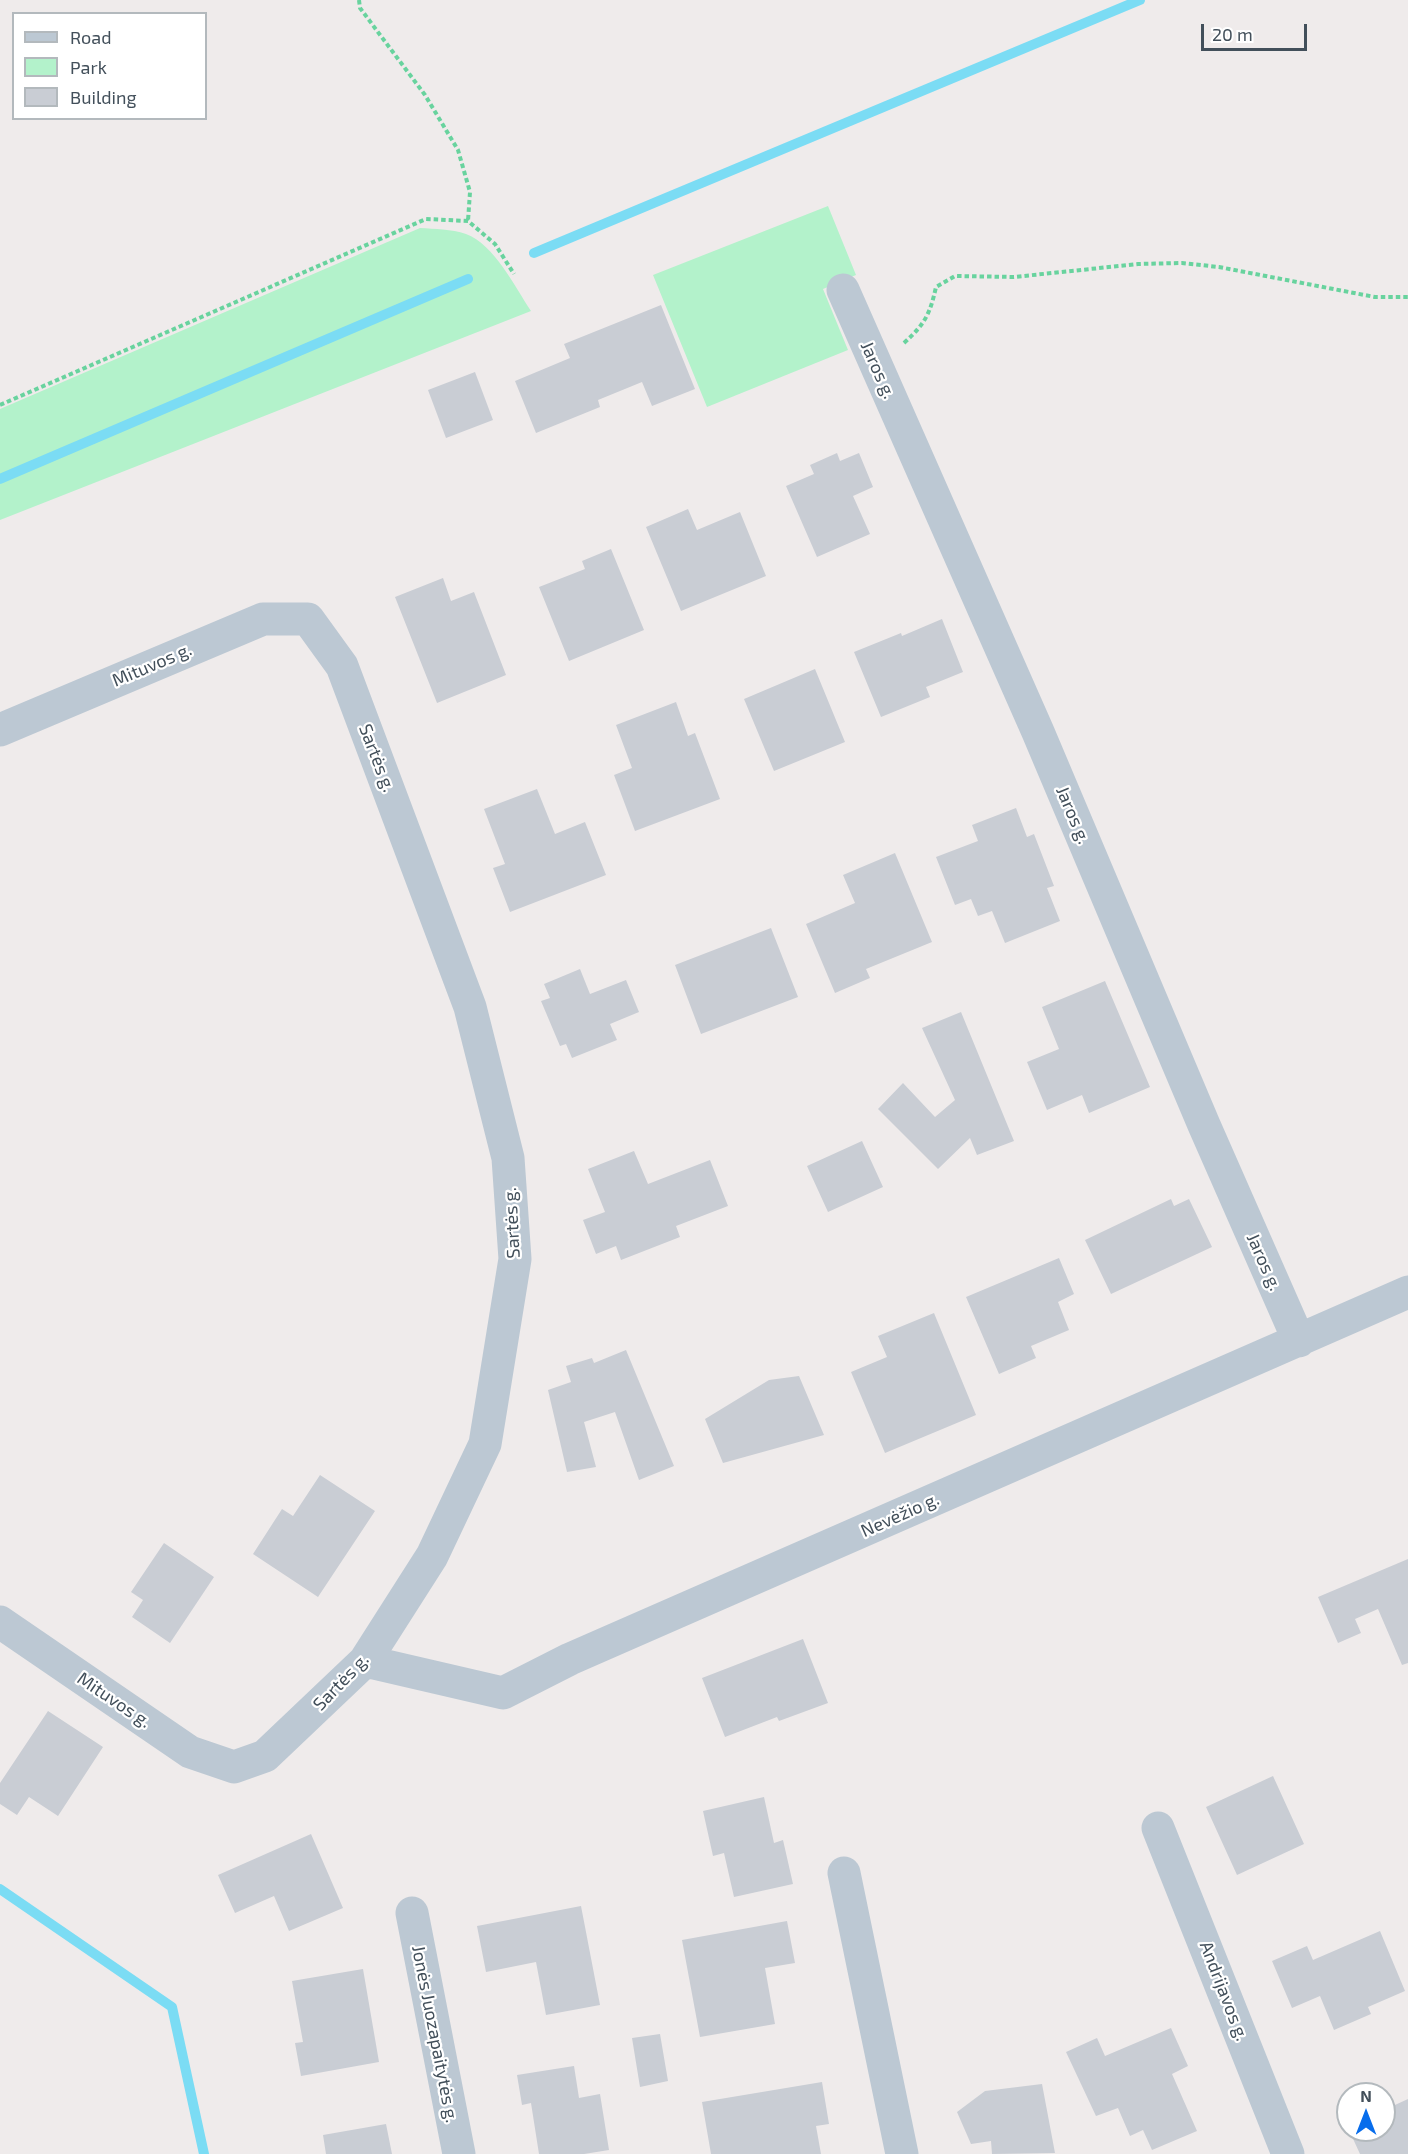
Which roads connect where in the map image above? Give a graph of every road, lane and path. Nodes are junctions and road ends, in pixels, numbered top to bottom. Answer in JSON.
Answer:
{"nodes":[{"id":1,"x":359,"y":0,"type":"edge"},
{"id":2,"x":468,"y":221,"type":"junction"},
{"id":3,"x":514,"y":274,"type":"dead end"},
{"id":4,"x":843,"y":290,"type":"dead end"},
{"id":5,"x":1408,"y":297,"type":"edge"},
{"id":6,"x":877,"y":367,"type":"junction"},
{"id":7,"x":0,"y":405,"type":"edge"},
{"id":8,"x":308,"y":619,"type":"joint"},
{"id":9,"x":0,"y":730,"type":"edge"},
{"id":10,"x":1408,"y":1292,"type":"edge"},
{"id":11,"x":1299,"y":1341,"type":"junction"},
{"id":12,"x":0,"y":1622,"type":"edge"},
{"id":13,"x":365,"y":1660,"type":"junction"},
{"id":14,"x":234,"y":1767,"type":"joint"},
{"id":15,"x":1158,"y":1828,"type":"dead end"},
{"id":16,"x":844,"y":1873,"type":"dead end"},
{"id":17,"x":412,"y":1913,"type":"dead end"},
{"id":18,"x":459,"y":2154,"type":"edge"},
{"id":19,"x":902,"y":2154,"type":"edge"},
{"id":20,"x":1287,"y":2154,"type":"edge"}],
"edges":[{"from":1,"to":2,"type":"path"},
{"from":2,"to":3,"type":"path"},
{"from":2,"to":7,"type":"path"},
{"from":4,"to":6,"type":"street","name":"Jaros g."},
{"from":5,"to":6,"type":"path"},
{"from":6,"to":11,"type":"street","name":"Jaros g."},
{"from":8,"to":9,"type":"street","name":"Mituvos g."},
{"from":8,"to":13,"type":"street","name":"Sartės g."},
{"from":10,"to":11,"type":"street","name":"Nevėžio g."},
{"from":11,"to":13,"type":"street","name":"Nevėžio g."},
{"from":12,"to":14,"type":"street","name":"Mituvos g."},
{"from":13,"to":14,"type":"street","name":"Sartės g."},
{"from":15,"to":20,"type":"street","name":"Andrijavos g."},
{"from":16,"to":19,"type":"street"},
{"from":17,"to":18,"type":"street","name":"Jonės Juozapaitytės g."}]}
